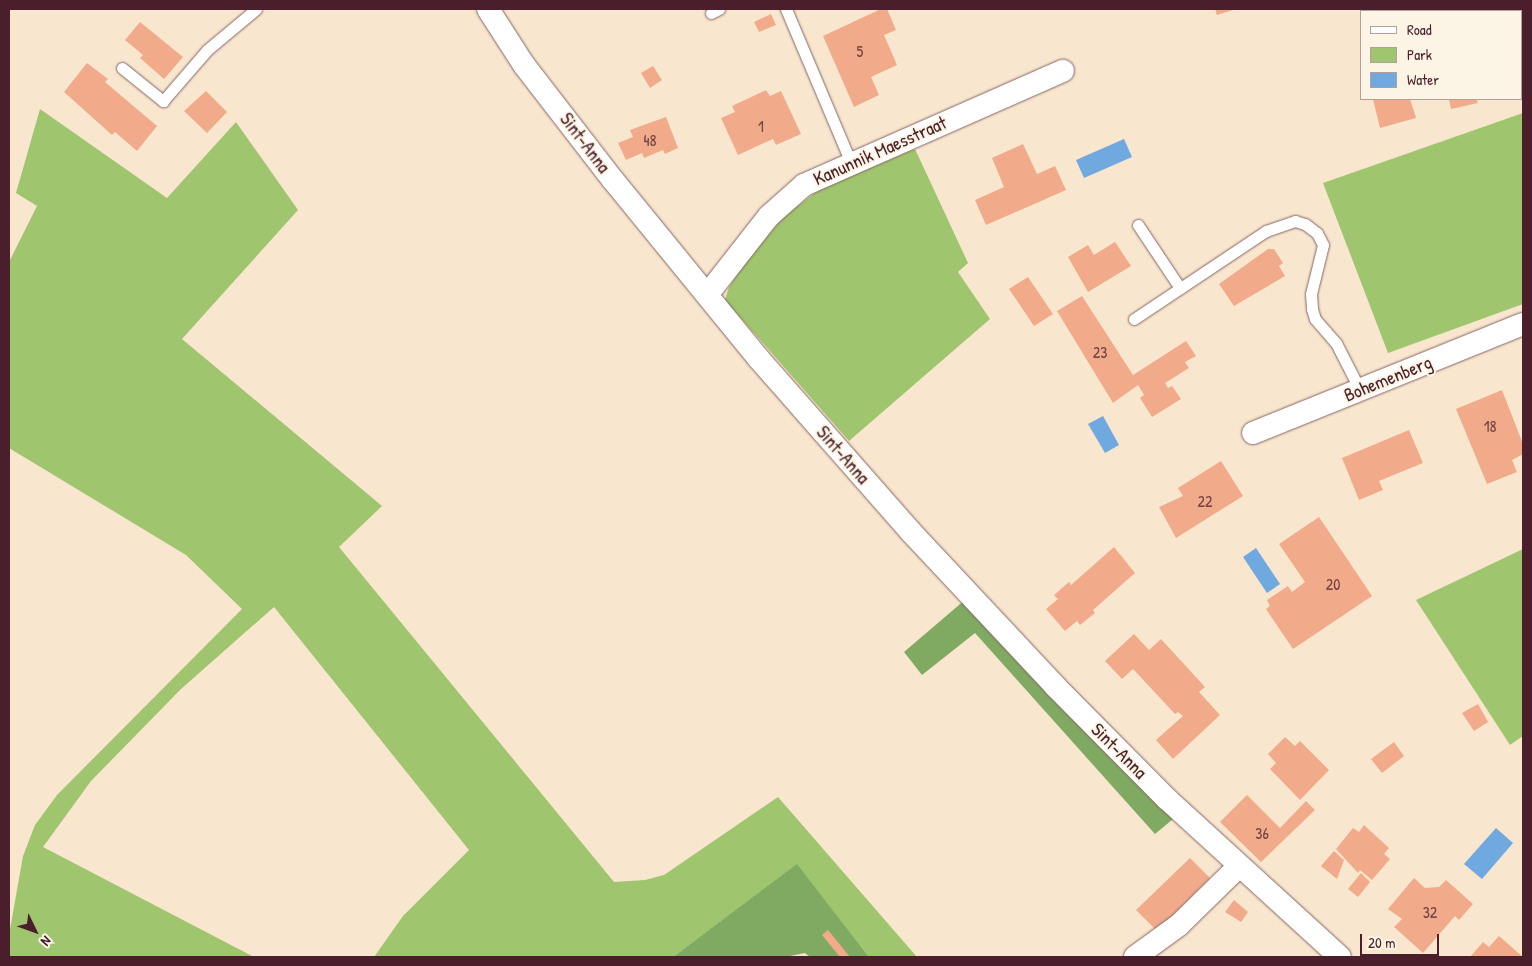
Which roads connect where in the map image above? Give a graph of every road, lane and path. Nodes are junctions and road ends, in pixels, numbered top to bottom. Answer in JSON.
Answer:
{"nodes":[{"id":1,"x":256,"y":9,"type":"edge"},
{"id":2,"x":488,"y":9,"type":"edge"},
{"id":3,"x":786,"y":9,"type":"edge"},
{"id":4,"x":122,"y":68,"type":"dead end"},
{"id":5,"x":1063,"y":71,"type":"dead end"},
{"id":6,"x":851,"y":163,"type":"junction"},
{"id":7,"x":1138,"y":225,"type":"dead end"},
{"id":8,"x":1180,"y":288,"type":"junction"},
{"id":9,"x":707,"y":295,"type":"junction"},
{"id":10,"x":1134,"y":319,"type":"dead end"},
{"id":11,"x":1523,"y":324,"type":"edge"},
{"id":12,"x":1360,"y":390,"type":"junction"},
{"id":13,"x":1253,"y":433,"type":"dead end"},
{"id":14,"x":1238,"y":867,"type":"junction"},
{"id":15,"x":1135,"y":957,"type":"edge"},
{"id":16,"x":1340,"y":957,"type":"edge"}],
"edges":[{"from":1,"to":4,"type":"lane"},
{"from":2,"to":9,"type":"street","name":"Sint-Anna"},
{"from":3,"to":6,"type":"lane"},
{"from":5,"to":6,"type":"street","name":"Kanunnik Maesstraat"},
{"from":6,"to":9,"type":"street","name":"Kanunnik Maesstraat"},
{"from":7,"to":8,"type":"lane"},
{"from":8,"to":10,"type":"lane"},
{"from":8,"to":12,"type":"lane"},
{"from":9,"to":14,"type":"street","name":"Sint-Anna"},
{"from":11,"to":12,"type":"street","name":"Bohemenberg"},
{"from":12,"to":13,"type":"street","name":"Bohemenberg"},
{"from":14,"to":15,"type":"street"},
{"from":14,"to":16,"type":"street","name":"Sint-Anna"}]}
